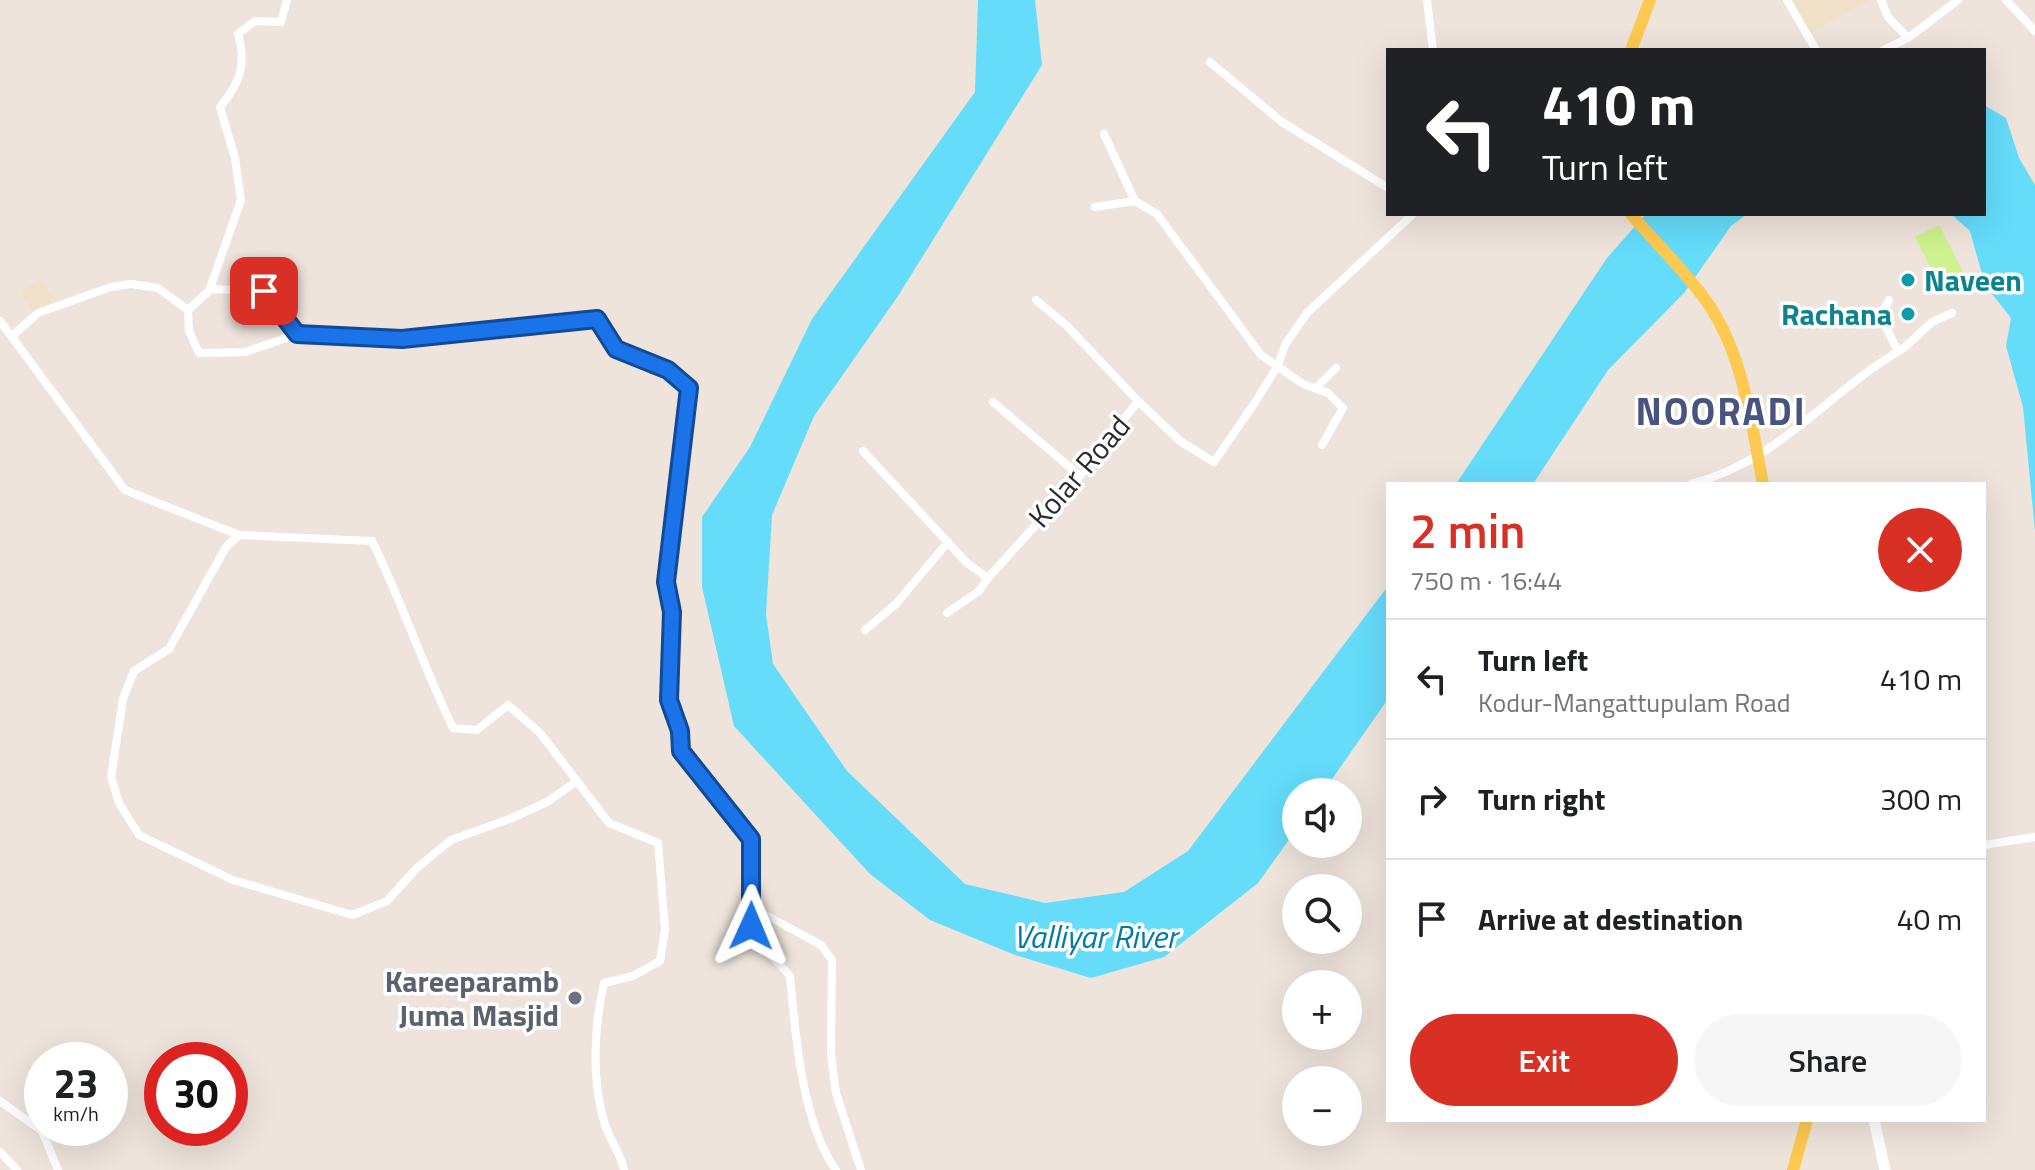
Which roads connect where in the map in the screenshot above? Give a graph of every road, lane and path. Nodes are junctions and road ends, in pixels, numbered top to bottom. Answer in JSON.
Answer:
{"nodes":[{"id":1,"x":287,"y":0,"type":"edge"},
{"id":2,"x":1427,"y":0,"type":"edge"},
{"id":3,"x":1650,"y":0,"type":"edge"},
{"id":4,"x":1787,"y":0,"type":"edge"},
{"id":5,"x":1881,"y":0,"type":"edge"},
{"id":6,"x":1958,"y":0,"type":"edge"},
{"id":7,"x":2006,"y":0,"type":"edge"},
{"id":8,"x":2035,"y":31,"type":"edge"},
{"id":9,"x":1908,"y":38,"type":"junction"},
{"id":10,"x":1433,"y":48,"type":"edge"},
{"id":11,"x":1632,"y":48,"type":"edge"},
{"id":12,"x":1815,"y":48,"type":"edge"},
{"id":13,"x":1887,"y":48,"type":"edge"},
{"id":14,"x":1210,"y":62,"type":"dead end"},
{"id":15,"x":1104,"y":134,"type":"dead end"},
{"id":16,"x":1386,"y":187,"type":"edge"},
{"id":17,"x":1135,"y":201,"type":"junction"},
{"id":18,"x":1095,"y":207,"type":"dead end"},
{"id":19,"x":1411,"y":216,"type":"edge"},
{"id":20,"x":1633,"y":216,"type":"edge"},
{"id":21,"x":210,"y":289,"type":"junction"},
{"id":22,"x":1036,"y":300,"type":"dead end"},
{"id":23,"x":1889,"y":300,"type":"dead end"},
{"id":24,"x":188,"y":310,"type":"junction"},
{"id":25,"x":1952,"y":313,"type":"dead end"},
{"id":26,"x":0,"y":321,"type":"edge"},
{"id":27,"x":297,"y":334,"type":"junction"},
{"id":28,"x":12,"y":336,"type":"junction"},
{"id":29,"x":1898,"y":351,"type":"junction"},
{"id":30,"x":1278,"y":365,"type":"junction"},
{"id":31,"x":1336,"y":368,"type":"dead end"},
{"id":32,"x":1317,"y":387,"type":"junction"},
{"id":33,"x":1138,"y":401,"type":"junction"},
{"id":34,"x":993,"y":402,"type":"dead end"},
{"id":35,"x":1322,"y":445,"type":"dead end"},
{"id":36,"x":863,"y":451,"type":"dead end"},
{"id":37,"x":1758,"y":456,"type":"junction"},
{"id":38,"x":1080,"y":476,"type":"junction"},
{"id":39,"x":1699,"y":482,"type":"edge"},
{"id":40,"x":1763,"y":482,"type":"edge"},
{"id":41,"x":239,"y":535,"type":"junction"},
{"id":42,"x":948,"y":542,"type":"junction"},
{"id":43,"x":988,"y":578,"type":"junction"},
{"id":44,"x":947,"y":613,"type":"dead end"},
{"id":45,"x":865,"y":630,"type":"dead end"},
{"id":46,"x":577,"y":781,"type":"junction"},
{"id":47,"x":2035,"y":837,"type":"edge"},
{"id":48,"x":1986,"y":845,"type":"edge"},
{"id":49,"x":751,"y":907,"type":"junction"},
{"id":50,"x":604,"y":983,"type":"junction"},
{"id":51,"x":590,"y":1002,"type":"dead end"},
{"id":52,"x":0,"y":1101,"type":"edge"},
{"id":53,"x":1806,"y":1122,"type":"edge"},
{"id":54,"x":1874,"y":1122,"type":"edge"},
{"id":55,"x":0,"y":1152,"type":"edge"},
{"id":56,"x":17,"y":1170,"type":"edge"},
{"id":57,"x":58,"y":1170,"type":"edge"},
{"id":58,"x":624,"y":1170,"type":"edge"},
{"id":59,"x":836,"y":1170,"type":"edge"},
{"id":60,"x":861,"y":1170,"type":"edge"},
{"id":61,"x":1793,"y":1170,"type":"edge"},
{"id":62,"x":1885,"y":1170,"type":"edge"}],
"edges":[{"from":1,"to":21,"type":"street"},
{"from":2,"to":10,"type":"street"},
{"from":3,"to":11,"type":"main road"},
{"from":4,"to":12,"type":"street"},
{"from":5,"to":9,"type":"street"},
{"from":6,"to":9,"type":"street"},
{"from":7,"to":8,"type":"street"},
{"from":9,"to":13,"type":"street"},
{"from":14,"to":16,"type":"street"},
{"from":15,"to":17,"type":"street"},
{"from":17,"to":18,"type":"street"},
{"from":17,"to":30,"type":"street"},
{"from":19,"to":30,"type":"street","name":"Kolar Road"},
{"from":20,"to":37,"type":"main road"},
{"from":21,"to":24,"type":"street"},
{"from":21,"to":27,"type":"street"},
{"from":22,"to":33,"type":"street"},
{"from":23,"to":29,"type":"street"},
{"from":24,"to":27,"type":"street"},
{"from":24,"to":28,"type":"street"},
{"from":25,"to":29,"type":"street"},
{"from":26,"to":28,"type":"street"},
{"from":27,"to":49,"type":"street"},
{"from":28,"to":41,"type":"street"},
{"from":29,"to":37,"type":"street"},
{"from":30,"to":32,"type":"street"},
{"from":30,"to":33,"type":"street","name":"Kolar Road"},
{"from":31,"to":32,"type":"street"},
{"from":32,"to":35,"type":"street"},
{"from":33,"to":38,"type":"street","name":"Kolar Road"},
{"from":34,"to":38,"type":"street"},
{"from":36,"to":42,"type":"street"},
{"from":37,"to":39,"type":"street"},
{"from":37,"to":40,"type":"main road"},
{"from":38,"to":43,"type":"street","name":"Kolar Road"},
{"from":41,"to":46,"type":"street"},
{"from":41,"to":46,"type":"street"},
{"from":42,"to":43,"type":"street"},
{"from":42,"to":45,"type":"street"},
{"from":43,"to":44,"type":"street","name":"Kolar Road"},
{"from":46,"to":50,"type":"street"},
{"from":47,"to":48,"type":"street"},
{"from":49,"to":59,"type":"street"},
{"from":49,"to":60,"type":"street"},
{"from":50,"to":51,"type":"street"},
{"from":50,"to":58,"type":"street"},
{"from":52,"to":57,"type":"street"},
{"from":53,"to":61,"type":"main road"},
{"from":54,"to":62,"type":"main road"},
{"from":55,"to":56,"type":"street"}]}
